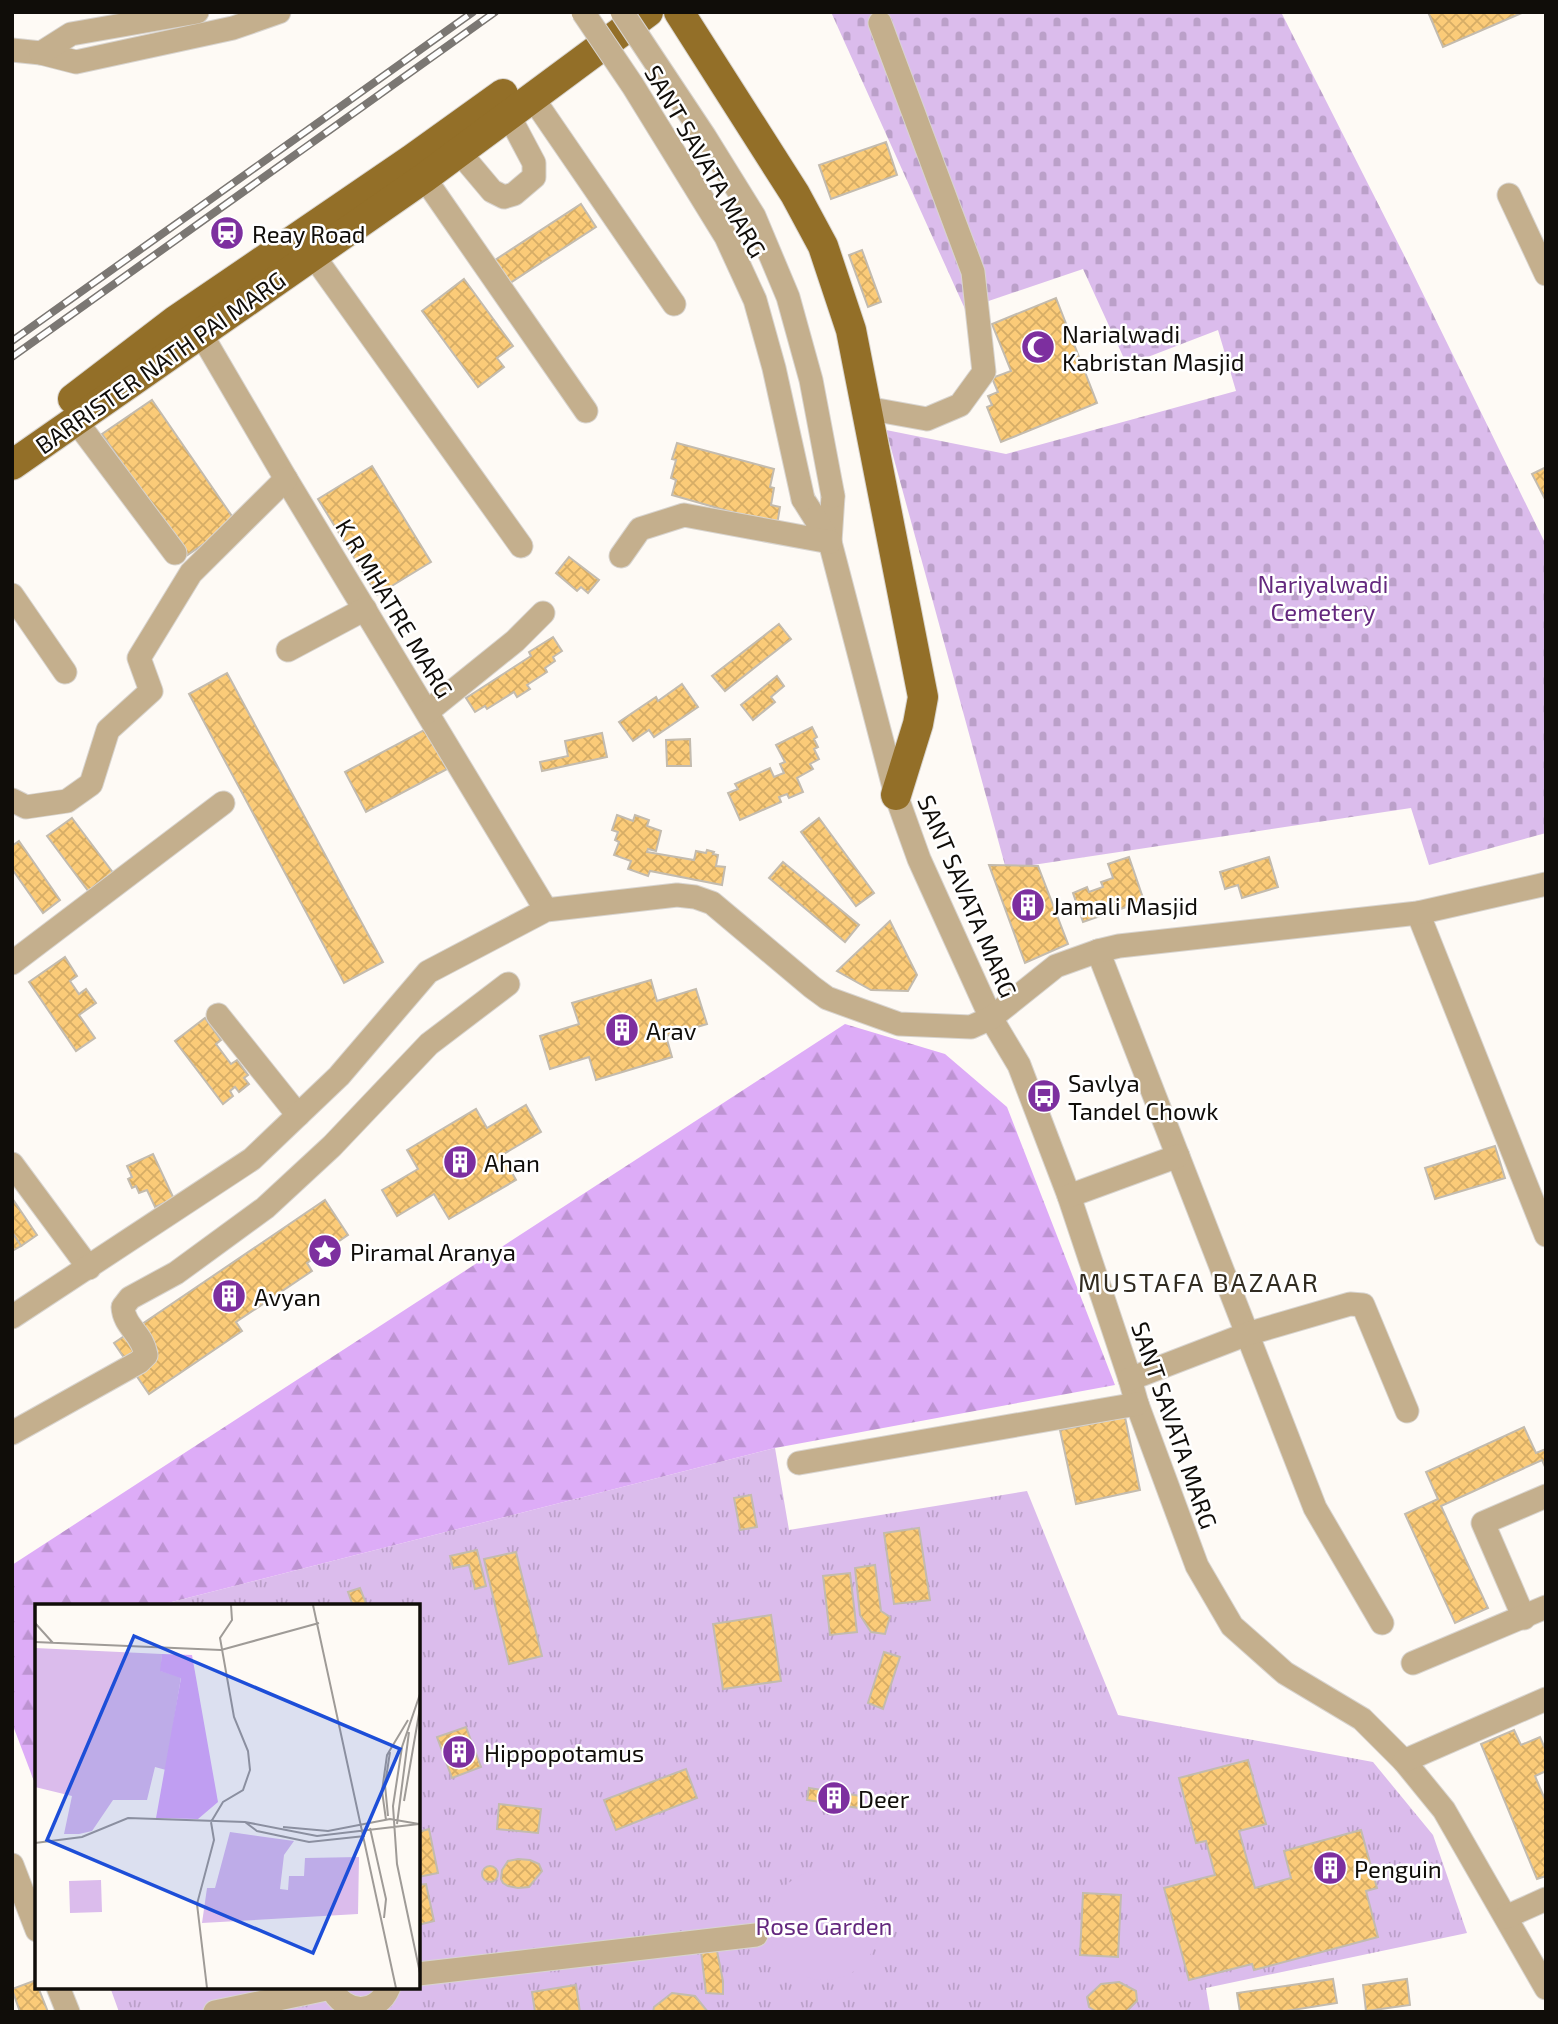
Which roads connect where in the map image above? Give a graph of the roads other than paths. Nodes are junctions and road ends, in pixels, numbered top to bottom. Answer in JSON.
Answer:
{"nodes":[{"id":1,"x":197,"y":12,"type":"edge"},
{"id":2,"x":279,"y":12,"type":"edge"},
{"id":3,"x":583,"y":12,"type":"edge"},
{"id":4,"x":615,"y":12,"type":"edge"},
{"id":5,"x":622,"y":12,"type":"edge"},
{"id":6,"x":648,"y":12,"type":"edge"},
{"id":7,"x":679,"y":12,"type":"edge"},
{"id":8,"x":880,"y":23,"type":"dead end"},
{"id":9,"x":12,"y":50,"type":"edge"},
{"id":10,"x":41,"y":53,"type":"junction"},
{"id":11,"x":520,"y":106,"type":"junction"},
{"id":12,"x":452,"y":143,"type":"junction"},
{"id":13,"x":417,"y":169,"type":"junction"},
{"id":14,"x":1509,"y":195,"type":"dead end"},
{"id":15,"x":313,"y":255,"type":"junction"},
{"id":16,"x":1546,"y":274,"type":"edge"},
{"id":17,"x":674,"y":304,"type":"dead end"},
{"id":18,"x":200,"y":332,"type":"junction"},
{"id":19,"x":866,"y":408,"type":"junction"},
{"id":20,"x":586,"y":411,"type":"dead end"},
{"id":21,"x":76,"y":421,"type":"junction"},
{"id":22,"x":12,"y":442,"type":"edge"},
{"id":23,"x":12,"y":465,"type":"edge"},
{"id":24,"x":286,"y":479,"type":"junction"},
{"id":25,"x":831,"y":542,"type":"junction"},
{"id":26,"x":521,"y":546,"type":"dead end"},
{"id":27,"x":175,"y":554,"type":"dead end"},
{"id":28,"x":621,"y":556,"type":"dead end"},
{"id":29,"x":12,"y":595,"type":"edge"},
{"id":30,"x":365,"y":609,"type":"junction"},
{"id":31,"x":542,"y":613,"type":"dead end"},
{"id":32,"x":288,"y":650,"type":"dead end"},
{"id":33,"x":65,"y":672,"type":"dead end"},
{"id":34,"x":427,"y":712,"type":"junction"},
{"id":35,"x":896,"y":796,"type":"junction"},
{"id":36,"x":12,"y":800,"type":"edge"},
{"id":37,"x":223,"y":803,"type":"dead end"},
{"id":38,"x":1546,"y":884,"type":"edge"},
{"id":39,"x":547,"y":910,"type":"junction"},
{"id":40,"x":1418,"y":913,"type":"junction"},
{"id":41,"x":1098,"y":951,"type":"junction"},
{"id":42,"x":12,"y":963,"type":"edge"},
{"id":43,"x":508,"y":985,"type":"dead end"},
{"id":44,"x":218,"y":1015,"type":"dead end"},
{"id":45,"x":991,"y":1018,"type":"junction"},
{"id":46,"x":298,"y":1115,"type":"junction"},
{"id":47,"x":1178,"y":1156,"type":"junction"},
{"id":48,"x":12,"y":1165,"type":"edge"},
{"id":49,"x":1069,"y":1196,"type":"junction"},
{"id":50,"x":1546,"y":1235,"type":"edge"},
{"id":51,"x":89,"y":1268,"type":"junction"},
{"id":52,"x":12,"y":1317,"type":"edge"},
{"id":53,"x":1247,"y":1334,"type":"junction"},
{"id":54,"x":1130,"y":1378,"type":"junction"},
{"id":55,"x":1137,"y":1404,"type":"junction"},
{"id":56,"x":1407,"y":1411,"type":"dead end"},
{"id":57,"x":12,"y":1433,"type":"edge"},
{"id":58,"x":799,"y":1463,"type":"dead end"},
{"id":59,"x":1546,"y":1496,"type":"edge"},
{"id":60,"x":1546,"y":1607,"type":"edge"},
{"id":61,"x":1524,"y":1618,"type":"junction"},
{"id":62,"x":1382,"y":1623,"type":"dead end"},
{"id":63,"x":1413,"y":1663,"type":"dead end"},
{"id":64,"x":1546,"y":1699,"type":"edge"},
{"id":65,"x":1405,"y":1762,"type":"junction"},
{"id":66,"x":12,"y":1865,"type":"edge"},
{"id":67,"x":1546,"y":1899,"type":"edge"},
{"id":68,"x":1506,"y":1917,"type":"junction"},
{"id":69,"x":35,"y":1925,"type":"edge"},
{"id":70,"x":756,"y":1935,"type":"dead end"},
{"id":71,"x":420,"y":1974,"type":"edge"},
{"id":72,"x":1546,"y":1987,"type":"edge"},
{"id":73,"x":59,"y":1989,"type":"edge"},
{"id":74,"x":326,"y":1989,"type":"edge"},
{"id":75,"x":332,"y":1989,"type":"edge"},
{"id":76,"x":388,"y":1989,"type":"edge"},
{"id":77,"x":68,"y":2012,"type":"edge"},
{"id":78,"x":215,"y":2012,"type":"edge"}],
"edges":[{"from":1,"to":10,"type":"street"},
{"from":2,"to":10,"type":"street"},
{"from":3,"to":25,"type":"street","name":"SANT SAVATA MARG","bridge":true},
{"from":4,"to":12,"type":"main road","name":"BARRISTER NATH PAI MARG"},
{"from":5,"to":25,"type":"street","name":"SANT SAVATA MARG","bridge":true},
{"from":6,"to":11,"type":"main road","name":"BARRISTER NATH PAI MARG"},
{"from":7,"to":19,"type":"main road"},
{"from":8,"to":19,"type":"street"},
{"from":9,"to":10,"type":"street"},
{"from":11,"to":12,"type":"main road","name":"BARRISTER NATH PAI MARG"},
{"from":11,"to":12,"type":"street"},
{"from":11,"to":17,"type":"street"},
{"from":12,"to":13,"type":"main road","name":"BARRISTER NATH PAI MARG"},
{"from":13,"to":15,"type":"main road","name":"BARRISTER NATH PAI MARG"},
{"from":13,"to":20,"type":"street"},
{"from":13,"to":22,"type":"main road","name":"BARRISTER NATH PAI MARG"},
{"from":14,"to":16,"type":"street"},
{"from":15,"to":18,"type":"main road","name":"BARRISTER NATH PAI MARG"},
{"from":15,"to":26,"type":"street"},
{"from":18,"to":21,"type":"main road","name":"BARRISTER NATH PAI MARG"},
{"from":18,"to":24,"type":"street","name":"K R MHATRE MARG"},
{"from":19,"to":35,"type":"main road"},
{"from":21,"to":23,"type":"main road","name":"BARRISTER NATH PAI MARG"},
{"from":21,"to":27,"type":"street"},
{"from":24,"to":30,"type":"street","name":"K R MHATRE MARG"},
{"from":24,"to":36,"type":"street"},
{"from":25,"to":28,"type":"street"},
{"from":25,"to":35,"type":"street","name":"SANT SAVATA MARG"},
{"from":29,"to":33,"type":"street"},
{"from":30,"to":32,"type":"street"},
{"from":30,"to":34,"type":"street","name":"K R MHATRE MARG"},
{"from":31,"to":34,"type":"street"},
{"from":34,"to":39,"type":"street","name":"K R MHATRE MARG"},
{"from":35,"to":45,"type":"street","name":"SANT SAVATA MARG"},
{"from":37,"to":42,"type":"street"},
{"from":38,"to":40,"type":"street"},
{"from":39,"to":45,"type":"street"},
{"from":39,"to":46,"type":"street"},
{"from":40,"to":41,"type":"street"},
{"from":40,"to":50,"type":"street"},
{"from":41,"to":45,"type":"street"},
{"from":41,"to":47,"type":"street"},
{"from":43,"to":57,"type":"street"},
{"from":44,"to":46,"type":"street"},
{"from":45,"to":49,"type":"street","name":"SANT SAVATA MARG"},
{"from":46,"to":51,"type":"street"},
{"from":47,"to":49,"type":"street"},
{"from":47,"to":53,"type":"street"},
{"from":48,"to":51,"type":"street"},
{"from":49,"to":54,"type":"street","name":"SANT SAVATA MARG"},
{"from":51,"to":52,"type":"street"},
{"from":53,"to":54,"type":"street"},
{"from":53,"to":56,"type":"street"},
{"from":53,"to":62,"type":"street"},
{"from":54,"to":55,"type":"street","name":"SANT SAVATA MARG"},
{"from":55,"to":58,"type":"street"},
{"from":55,"to":65,"type":"street","name":"SANT SAVATA MARG"},
{"from":59,"to":61,"type":"street"},
{"from":60,"to":61,"type":"street"},
{"from":61,"to":63,"type":"street"},
{"from":64,"to":65,"type":"street"},
{"from":65,"to":68,"type":"street","name":"SANT SAVATA MARG"},
{"from":66,"to":69,"type":"street"},
{"from":67,"to":68,"type":"street"},
{"from":68,"to":72,"type":"street","name":"SANT SAVATA MARG"},
{"from":70,"to":71,"type":"street"},
{"from":73,"to":77,"type":"street"},
{"from":74,"to":78,"type":"street"},
{"from":75,"to":76,"type":"street"}]}
